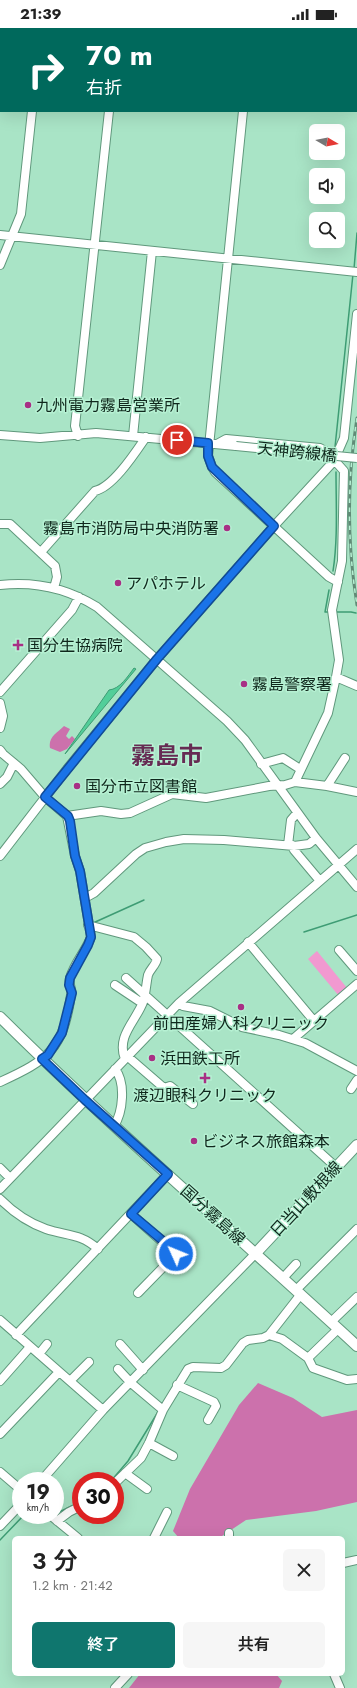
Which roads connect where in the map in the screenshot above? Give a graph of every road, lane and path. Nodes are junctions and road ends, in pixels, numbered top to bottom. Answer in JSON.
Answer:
{"nodes":[{"id":1,"x":32,"y":112,"type":"edge"},
{"id":2,"x":109,"y":112,"type":"edge"},
{"id":3,"x":243,"y":112,"type":"edge"},
{"id":4,"x":0,"y":235,"type":"edge"},
{"id":5,"x":12,"y":236,"type":"junction"},
{"id":6,"x":95,"y":245,"type":"junction"},
{"id":7,"x":152,"y":251,"type":"junction"},
{"id":8,"x":228,"y":258,"type":"junction"},
{"id":9,"x":0,"y":265,"type":"edge"},
{"id":10,"x":354,"y":271,"type":"edge"},
{"id":11,"x":357,"y":314,"type":"edge"},
{"id":12,"x":354,"y":368,"type":"edge"},
{"id":13,"x":0,"y":435,"type":"edge"},
{"id":14,"x":78,"y":436,"type":"junction"},
{"id":15,"x":133,"y":436,"type":"junction"},
{"id":16,"x":146,"y":437,"type":"junction"},
{"id":17,"x":213,"y":444,"type":"junction"},
{"id":18,"x":357,"y":458,"type":"edge"},
{"id":19,"x":334,"y":461,"type":"junction"},
{"id":20,"x":0,"y":524,"type":"edge"},
{"id":21,"x":274,"y":526,"type":"junction"},
{"id":22,"x":41,"y":552,"type":"junction"},
{"id":23,"x":338,"y":582,"type":"junction"},
{"id":24,"x":0,"y":585,"type":"edge"},
{"id":25,"x":54,"y":588,"type":"junction"},
{"id":26,"x":79,"y":597,"type":"junction"},
{"id":27,"x":157,"y":659,"type":"junction"},
{"id":28,"x":336,"y":678,"type":"junction"},
{"id":29,"x":357,"y":686,"type":"edge"},
{"id":30,"x":0,"y":692,"type":"edge"},
{"id":31,"x":0,"y":703,"type":"edge"},
{"id":32,"x":0,"y":728,"type":"edge"},
{"id":33,"x":0,"y":750,"type":"edge"},
{"id":34,"x":345,"y":758,"type":"dead end"},
{"id":35,"x":14,"y":763,"type":"junction"},
{"id":36,"x":261,"y":764,"type":"junction"},
{"id":37,"x":300,"y":769,"type":"junction"},
{"id":38,"x":295,"y":782,"type":"junction"},
{"id":39,"x":0,"y":784,"type":"edge"},
{"id":40,"x":277,"y":786,"type":"junction"},
{"id":41,"x":327,"y":786,"type":"junction"},
{"id":42,"x":357,"y":792,"type":"edge"},
{"id":43,"x":45,"y":797,"type":"junction"},
{"id":44,"x":297,"y":813,"type":"junction"},
{"id":45,"x":68,"y":816,"type":"junction"},
{"id":46,"x":316,"y":838,"type":"junction"},
{"id":47,"x":290,"y":845,"type":"junction"},
{"id":48,"x":357,"y":849,"type":"edge"},
{"id":49,"x":0,"y":856,"type":"edge"},
{"id":50,"x":338,"y":865,"type":"junction"},
{"id":51,"x":320,"y":881,"type":"junction"},
{"id":52,"x":357,"y":887,"type":"edge"},
{"id":53,"x":85,"y":898,"type":"junction"},
{"id":54,"x":88,"y":925,"type":"junction"},
{"id":55,"x":248,"y":942,"type":"junction"},
{"id":56,"x":339,"y":950,"type":"dead end"},
{"id":57,"x":357,"y":971,"type":"edge"},
{"id":58,"x":126,"y":978,"type":"dead end"},
{"id":59,"x":357,"y":984,"type":"edge"},
{"id":60,"x":115,"y":986,"type":"dead end"},
{"id":61,"x":144,"y":998,"type":"junction"},
{"id":62,"x":179,"y":1003,"type":"junction"},
{"id":63,"x":166,"y":1015,"type":"junction"},
{"id":64,"x":0,"y":1017,"type":"edge"},
{"id":65,"x":314,"y":1021,"type":"junction"},
{"id":66,"x":293,"y":1039,"type":"junction"},
{"id":67,"x":126,"y":1057,"type":"junction"},
{"id":68,"x":42,"y":1059,"type":"junction"},
{"id":69,"x":115,"y":1069,"type":"junction"},
{"id":70,"x":357,"y":1071,"type":"edge"},
{"id":71,"x":357,"y":1080,"type":"edge"},
{"id":72,"x":0,"y":1082,"type":"edge"},
{"id":73,"x":351,"y":1089,"type":"dead end"},
{"id":74,"x":85,"y":1100,"type":"junction"},
{"id":75,"x":194,"y":1104,"type":"dead end"},
{"id":76,"x":114,"y":1126,"type":"junction"},
{"id":77,"x":357,"y":1145,"type":"edge"},
{"id":78,"x":336,"y":1167,"type":"junction"},
{"id":79,"x":0,"y":1168,"type":"edge"},
{"id":80,"x":168,"y":1174,"type":"junction"},
{"id":81,"x":10,"y":1178,"type":"junction"},
{"id":82,"x":0,"y":1189,"type":"edge"},
{"id":83,"x":0,"y":1199,"type":"edge"},
{"id":84,"x":131,"y":1214,"type":"junction"},
{"id":85,"x":357,"y":1229,"type":"edge"},
{"id":86,"x":98,"y":1249,"type":"junction"},
{"id":87,"x":256,"y":1253,"type":"junction"},
{"id":88,"x":296,"y":1264,"type":"dead end"},
{"id":89,"x":283,"y":1278,"type":"junction"},
{"id":90,"x":298,"y":1292,"type":"junction"},
{"id":91,"x":138,"y":1293,"type":"dead end"},
{"id":92,"x":357,"y":1297,"type":"edge"},
{"id":93,"x":0,"y":1320,"type":"edge"},
{"id":94,"x":335,"y":1325,"type":"junction"},
{"id":95,"x":16,"y":1335,"type":"junction"},
{"id":96,"x":267,"y":1336,"type":"junction"},
{"id":97,"x":47,"y":1344,"type":"dead end"},
{"id":98,"x":120,"y":1344,"type":"dead end"},
{"id":99,"x":357,"y":1346,"type":"edge"},
{"id":100,"x":30,"y":1347,"type":"junction"},
{"id":101,"x":39,"y":1354,"type":"junction"},
{"id":102,"x":309,"y":1361,"type":"junction"},
{"id":103,"x":89,"y":1362,"type":"dead end"},
{"id":104,"x":118,"y":1369,"type":"dead end"},
{"id":105,"x":143,"y":1370,"type":"junction"},
{"id":106,"x":59,"y":1372,"type":"junction"},
{"id":107,"x":357,"y":1379,"type":"edge"},
{"id":108,"x":0,"y":1381,"type":"edge"},
{"id":109,"x":70,"y":1382,"type":"junction"},
{"id":110,"x":131,"y":1383,"type":"junction"},
{"id":111,"x":177,"y":1385,"type":"junction"},
{"id":112,"x":103,"y":1410,"type":"junction"},
{"id":113,"x":162,"y":1410,"type":"junction"},
{"id":114,"x":208,"y":1420,"type":"dead end"},
{"id":115,"x":0,"y":1434,"type":"edge"},
{"id":116,"x":149,"y":1443,"type":"junction"},
{"id":117,"x":174,"y":1456,"type":"dead end"},
{"id":118,"x":128,"y":1467,"type":"junction"},
{"id":119,"x":0,"y":1472,"type":"edge"},
{"id":120,"x":50,"y":1472,"type":"edge"},
{"id":121,"x":124,"y":1472,"type":"edge"},
{"id":122,"x":12,"y":1482,"type":"edge"},
{"id":123,"x":147,"y":1490,"type":"dead end"},
{"id":124,"x":167,"y":1512,"type":"dead end"},
{"id":125,"x":12,"y":1513,"type":"edge"},
{"id":126,"x":61,"y":1524,"type":"edge"},
{"id":127,"x":0,"y":1526,"type":"edge"},
{"id":128,"x":76,"y":1536,"type":"edge"},
{"id":129,"x":155,"y":1536,"type":"edge"},
{"id":130,"x":357,"y":1560,"type":"edge"},
{"id":131,"x":345,"y":1563,"type":"edge"},
{"id":132,"x":126,"y":1676,"type":"edge"},
{"id":133,"x":335,"y":1676,"type":"edge"},
{"id":134,"x":115,"y":1688,"type":"edge"},
{"id":135,"x":340,"y":1688,"type":"edge"}],
"edges":[{"from":1,"to":5,"type":"street"},
{"from":2,"to":6,"type":"street"},
{"from":3,"to":8,"type":"street"},
{"from":4,"to":5,"type":"street"},
{"from":5,"to":6,"type":"street"},
{"from":5,"to":9,"type":"street"},
{"from":6,"to":7,"type":"street"},
{"from":6,"to":14,"type":"street"},
{"from":7,"to":8,"type":"street"},
{"from":7,"to":15,"type":"street"},
{"from":8,"to":10,"type":"street"},
{"from":8,"to":17,"type":"street"},
{"from":11,"to":12,"type":"street"},
{"from":12,"to":19,"type":"street"},
{"from":13,"to":14,"type":"street","name":"天神跨線橋"},
{"from":14,"to":15,"type":"street","name":"天神跨線橋"},
{"from":15,"to":16,"type":"street","name":"天神跨線橋"},
{"from":16,"to":17,"type":"street","name":"天神跨線橋"},
{"from":16,"to":22,"type":"street"},
{"from":17,"to":18,"type":"street","name":"天神跨線橋","bridge":true},
{"from":17,"to":19,"type":"street"},
{"from":17,"to":21,"type":"street"},
{"from":19,"to":21,"type":"street"},
{"from":19,"to":23,"type":"street"},
{"from":20,"to":22,"type":"street"},
{"from":21,"to":23,"type":"street"},
{"from":21,"to":27,"type":"street"},
{"from":22,"to":25,"type":"street"},
{"from":23,"to":28,"type":"street"},
{"from":24,"to":25,"type":"street"},
{"from":25,"to":26,"type":"street"},
{"from":26,"to":27,"type":"street"},
{"from":26,"to":30,"type":"street"},
{"from":27,"to":36,"type":"street"},
{"from":27,"to":43,"type":"street"},
{"from":28,"to":29,"type":"street"},
{"from":28,"to":37,"type":"street"},
{"from":31,"to":32,"type":"street"},
{"from":33,"to":35,"type":"street"},
{"from":34,"to":41,"type":"street"},
{"from":35,"to":39,"type":"street"},
{"from":35,"to":43,"type":"street"},
{"from":36,"to":37,"type":"street"},
{"from":36,"to":40,"type":"street"},
{"from":37,"to":38,"type":"street"},
{"from":38,"to":40,"type":"street"},
{"from":38,"to":41,"type":"street"},
{"from":40,"to":44,"type":"street"},
{"from":40,"to":45,"type":"street"},
{"from":41,"to":42,"type":"street"},
{"from":43,"to":45,"type":"street"},
{"from":43,"to":49,"type":"street"},
{"from":44,"to":46,"type":"street"},
{"from":44,"to":47,"type":"street"},
{"from":45,"to":53,"type":"street"},
{"from":46,"to":47,"type":"street"},
{"from":46,"to":50,"type":"street"},
{"from":47,"to":51,"type":"street"},
{"from":47,"to":53,"type":"street"},
{"from":48,"to":50,"type":"street"},
{"from":50,"to":51,"type":"street"},
{"from":50,"to":52,"type":"street"},
{"from":51,"to":55,"type":"street"},
{"from":53,"to":54,"type":"street"},
{"from":54,"to":61,"type":"street"},
{"from":54,"to":68,"type":"street"},
{"from":55,"to":62,"type":"street"},
{"from":55,"to":65,"type":"street"},
{"from":56,"to":57,"type":"street"},
{"from":58,"to":61,"type":"street"},
{"from":59,"to":65,"type":"street"},
{"from":60,"to":61,"type":"street"},
{"from":61,"to":63,"type":"street"},
{"from":61,"to":67,"type":"street"},
{"from":62,"to":63,"type":"street"},
{"from":62,"to":66,"type":"street"},
{"from":63,"to":67,"type":"street"},
{"from":63,"to":78,"type":"street"},
{"from":64,"to":68,"type":"main road","name":"国分霧島線"},
{"from":65,"to":66,"type":"street"},
{"from":66,"to":70,"type":"street"},
{"from":67,"to":69,"type":"street"},
{"from":67,"to":75,"type":"street"},
{"from":68,"to":72,"type":"street"},
{"from":68,"to":74,"type":"main road","name":"国分霧島線"},
{"from":69,"to":74,"type":"street"},
{"from":69,"to":76,"type":"street"},
{"from":71,"to":73,"type":"street"},
{"from":74,"to":76,"type":"main road","name":"国分霧島線"},
{"from":74,"to":81,"type":"street"},
{"from":76,"to":80,"type":"main road","name":"国分霧島線"},
{"from":77,"to":78,"type":"main road","name":"日当山敷根線"},
{"from":78,"to":87,"type":"main road","name":"日当山敷根線"},
{"from":79,"to":81,"type":"street"},
{"from":80,"to":84,"type":"street"},
{"from":80,"to":87,"type":"main road","name":"国分霧島線"},
{"from":81,"to":82,"type":"street"},
{"from":83,"to":86,"type":"street"},
{"from":84,"to":86,"type":"street"},
{"from":84,"to":91,"type":"street"},
{"from":85,"to":90,"type":"street"},
{"from":86,"to":95,"type":"street"},
{"from":87,"to":89,"type":"main road","name":"国分霧島線"},
{"from":87,"to":105,"type":"street"},
{"from":88,"to":89,"type":"street"},
{"from":89,"to":90,"type":"main road","name":"国分霧島線"},
{"from":90,"to":94,"type":"main road","name":"国分霧島線"},
{"from":90,"to":96,"type":"street"},
{"from":92,"to":94,"type":"street"},
{"from":93,"to":95,"type":"street"},
{"from":94,"to":99,"type":"main road","name":"国分霧島線"},
{"from":94,"to":102,"type":"street"},
{"from":95,"to":100,"type":"street"},
{"from":96,"to":102,"type":"street"},
{"from":96,"to":111,"type":"street"},
{"from":97,"to":101,"type":"street"},
{"from":98,"to":105,"type":"street"},
{"from":100,"to":101,"type":"street"},
{"from":100,"to":108,"type":"street"},
{"from":101,"to":106,"type":"street"},
{"from":102,"to":107,"type":"street"},
{"from":103,"to":109,"type":"street"},
{"from":104,"to":110,"type":"street"},
{"from":105,"to":110,"type":"street"},
{"from":106,"to":109,"type":"street"},
{"from":106,"to":115,"type":"street"},
{"from":109,"to":112,"type":"street"},
{"from":110,"to":112,"type":"street"},
{"from":110,"to":113,"type":"street"},
{"from":111,"to":113,"type":"street"},
{"from":111,"to":114,"type":"street"},
{"from":112,"to":120,"type":"street"},
{"from":113,"to":116,"type":"street"},
{"from":116,"to":117,"type":"street"},
{"from":116,"to":118,"type":"street"},
{"from":118,"to":121,"type":"street"},
{"from":118,"to":123,"type":"street"},
{"from":119,"to":122,"type":"street"},
{"from":124,"to":129,"type":"street"},
{"from":125,"to":127,"type":"street"},
{"from":126,"to":128,"type":"street"},
{"from":130,"to":131,"type":"street"},
{"from":132,"to":134,"type":"street"},
{"from":133,"to":135,"type":"street"}]}
